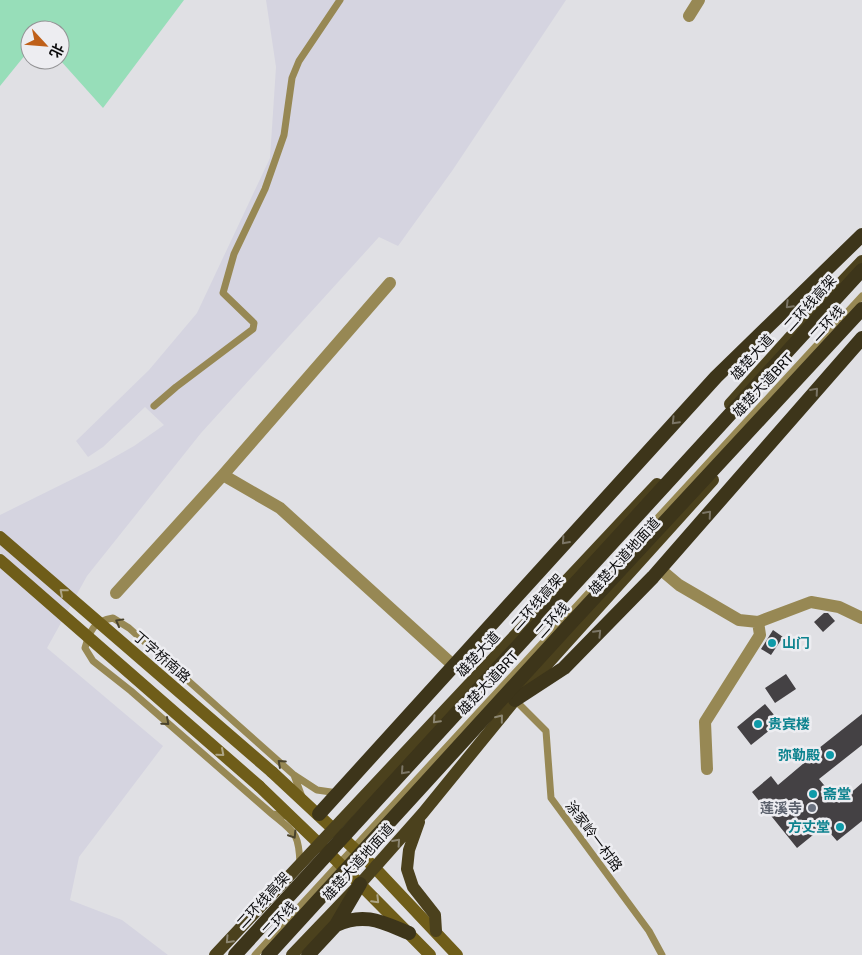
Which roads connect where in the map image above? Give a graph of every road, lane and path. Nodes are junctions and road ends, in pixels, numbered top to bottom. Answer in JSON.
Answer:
{"nodes":[{"id":1,"x":340,"y":0,"type":"edge"},
{"id":2,"x":699,"y":0,"type":"edge"},
{"id":3,"x":689,"y":16,"type":"dead end"},
{"id":4,"x":862,"y":235,"type":"edge"},
{"id":5,"x":862,"y":261,"type":"edge"},
{"id":6,"x":862,"y":270,"type":"edge"},
{"id":7,"x":390,"y":283,"type":"dead end"},
{"id":8,"x":862,"y":296,"type":"edge"},
{"id":9,"x":862,"y":309,"type":"edge"},
{"id":10,"x":862,"y":315,"type":"edge"},
{"id":11,"x":862,"y":338,"type":"edge"},
{"id":12,"x":154,"y":406,"type":"dead end"},
{"id":13,"x":223,"y":474,"type":"junction"},
{"id":14,"x":0,"y":538,"type":"edge"},
{"id":15,"x":0,"y":560,"type":"edge"},
{"id":16,"x":660,"y":569,"type":"junction"},
{"id":17,"x":116,"y":593,"type":"dead end"},
{"id":18,"x":862,"y":618,"type":"edge"},
{"id":19,"x":761,"y":631,"type":"junction"},
{"id":20,"x":454,"y":666,"type":"junction"},
{"id":21,"x":514,"y":700,"type":"junction"},
{"id":22,"x":707,"y":768,"type":"dead end"},
{"id":23,"x":294,"y":775,"type":"junction"},
{"id":24,"x":338,"y":793,"type":"junction"},
{"id":25,"x":303,"y":800,"type":"junction"},
{"id":26,"x":423,"y":813,"type":"junction"},
{"id":27,"x":272,"y":814,"type":"junction"},
{"id":28,"x":319,"y":814,"type":"junction"},
{"id":29,"x":292,"y":816,"type":"junction"},
{"id":30,"x":334,"y":828,"type":"junction"},
{"id":31,"x":319,"y":844,"type":"junction"},
{"id":32,"x":354,"y":848,"type":"junction"},
{"id":33,"x":300,"y":864,"type":"junction"},
{"id":34,"x":340,"y":864,"type":"junction"},
{"id":35,"x":374,"y":867,"type":"junction"},
{"id":36,"x":360,"y":884,"type":"junction"},
{"id":37,"x":336,"y":925,"type":"junction"},
{"id":38,"x":436,"y":931,"type":"junction"},
{"id":39,"x":409,"y":933,"type":"junction"},
{"id":40,"x":215,"y":955,"type":"edge"},
{"id":41,"x":235,"y":955,"type":"edge"},
{"id":42,"x":255,"y":955,"type":"edge"},
{"id":43,"x":268,"y":955,"type":"edge"},
{"id":44,"x":292,"y":955,"type":"edge"},
{"id":45,"x":308,"y":955,"type":"edge"},
{"id":46,"x":430,"y":955,"type":"edge"},
{"id":47,"x":457,"y":955,"type":"edge"},
{"id":48,"x":662,"y":955,"type":"edge"}],
"edges":[{"from":1,"to":12,"type":"lane"},
{"from":2,"to":3,"type":"street"},
{"from":4,"to":20,"type":"highway","one_way":true},
{"from":5,"to":30,"type":"main road","name":"雄楚大道","one_way":true},
{"from":6,"to":41,"type":"highway","name":"二环线高架","one_way":true,"bridge":true},
{"from":7,"to":13,"type":"street"},
{"from":8,"to":32,"type":"lane","name":"雄楚大道BRT"},
{"from":9,"to":43,"type":"highway","name":"二环线","bridge":true},
{"from":10,"to":21,"type":"main road","name":"雄楚大道地面道"},
{"from":16,"to":11,"type":"highway","one_way":true},
{"from":13,"to":17,"type":"street"},
{"from":13,"to":20,"type":"street"},
{"from":25,"to":14,"type":"main road","name":"丁字桥南路","one_way":true,"bridge":true},
{"from":15,"to":29,"type":"main road","one_way":true,"bridge":true},
{"from":16,"to":19,"type":"street"},
{"from":21,"to":16,"type":"highway","one_way":true},
{"from":18,"to":19,"type":"street"},
{"from":19,"to":22,"type":"street"},
{"from":20,"to":24,"type":"highway"},
{"from":26,"to":21,"type":"main road","name":"雄楚大道地面道","one_way":true},
{"from":21,"to":48,"type":"lane","name":"涂家岭一村路"},
{"from":23,"to":24,"type":"lane"},
{"from":23,"to":25,"type":"lane"},
{"from":23,"to":27,"type":"lane","one_way":true},
{"from":24,"to":28,"type":"highway"},
{"from":25,"to":28,"type":"main road","name":"丁字桥南路"},
{"from":35,"to":26,"type":"main road","name":"雄楚大道地面道","one_way":true},
{"from":26,"to":38,"type":"main road"},
{"from":27,"to":29,"type":"lane"},
{"from":27,"to":33,"type":"lane","one_way":true},
{"from":28,"to":30,"type":"main road","name":"丁字桥南路"},
{"from":29,"to":31,"type":"main road"},
{"from":30,"to":31,"type":"main road","name":"雄楚大道"},
{"from":30,"to":32,"type":"main road","name":"丁字桥南路"},
{"from":31,"to":33,"type":"main road","name":"雄楚大道"},
{"from":31,"to":34,"type":"main road"},
{"from":32,"to":34,"type":"lane","name":"雄楚大道BRT"},
{"from":32,"to":35,"type":"main road","name":"丁字桥南路"},
{"from":33,"to":40,"type":"main road","name":"雄楚大道","one_way":true},
{"from":34,"to":36,"type":"main road"},
{"from":34,"to":42,"type":"lane","name":"雄楚大道BRT"},
{"from":35,"to":36,"type":"main road","name":"雄楚大道地面道"},
{"from":35,"to":38,"type":"main road","name":"丁字桥南路"},
{"from":36,"to":37,"type":"highway"},
{"from":36,"to":39,"type":"main road","one_way":true},
{"from":36,"to":44,"type":"main road","name":"雄楚大道地面道"},
{"from":37,"to":39,"type":"highway"},
{"from":37,"to":45,"type":"highway"},
{"from":38,"to":47,"type":"main road","name":"丁字桥南路"},
{"from":39,"to":46,"type":"main road"}]}
